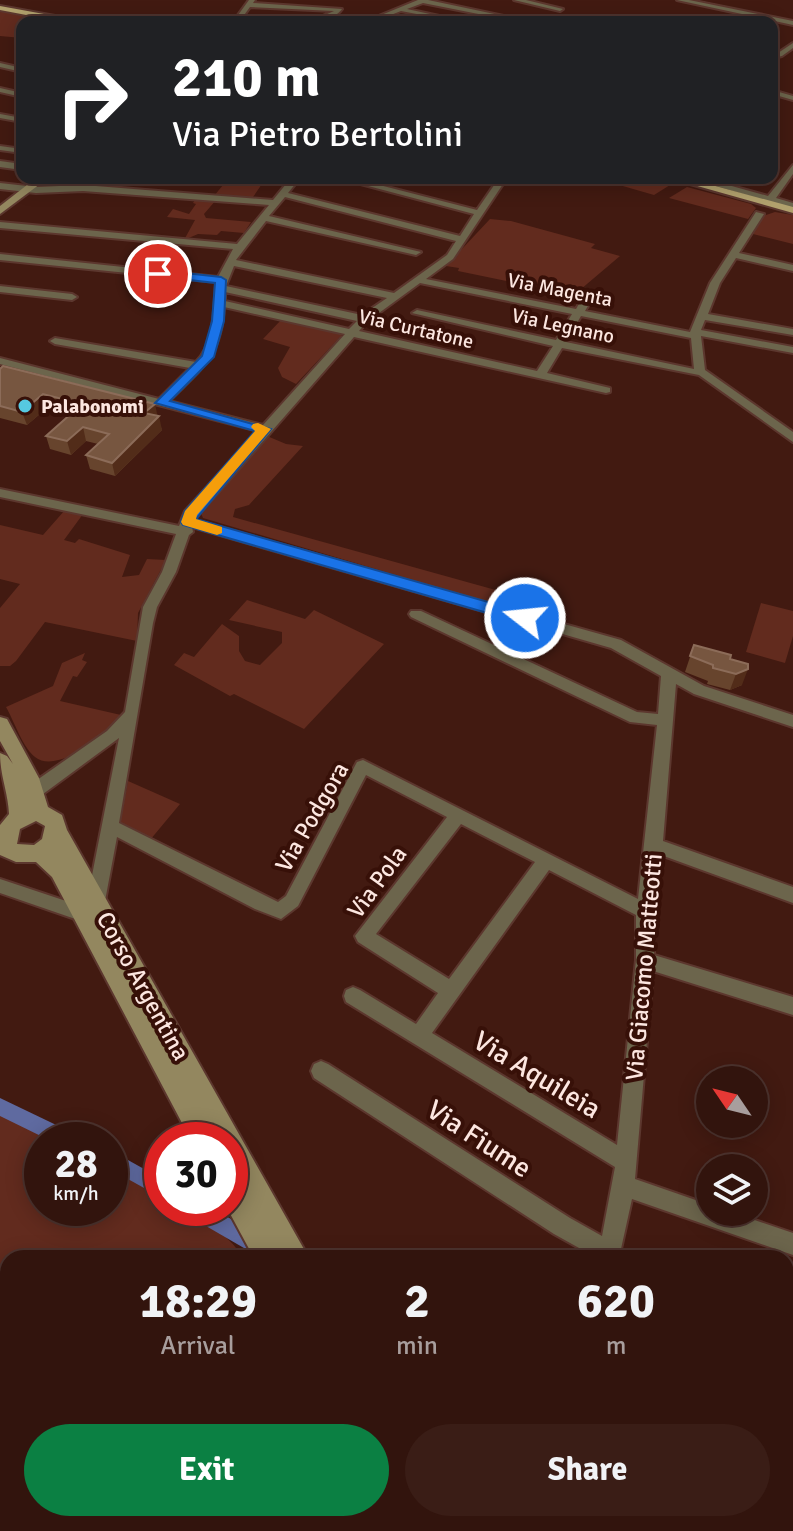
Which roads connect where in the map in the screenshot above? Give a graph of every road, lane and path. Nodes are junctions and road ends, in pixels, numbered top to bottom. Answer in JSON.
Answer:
{"nodes":[{"id":1,"x":343,"y":0,"type":"edge"},
{"id":2,"x":424,"y":0,"type":"edge"},
{"id":3,"x":517,"y":0,"type":"edge"},
{"id":4,"x":680,"y":0,"type":"edge"},
{"id":5,"x":250,"y":2,"type":"edge"},
{"id":6,"x":570,"y":3,"type":"dead end"},
{"id":7,"x":0,"y":8,"type":"edge"},
{"id":8,"x":339,"y":9,"type":"junction"},
{"id":9,"x":560,"y":9,"type":"junction"},
{"id":10,"x":403,"y":10,"type":"junction"},
{"id":11,"x":750,"y":14,"type":"junction"},
{"id":12,"x":432,"y":15,"type":"joint"},
{"id":13,"x":550,"y":15,"type":"dead end"},
{"id":14,"x":44,"y":16,"type":"edge"},
{"id":15,"x":330,"y":16,"type":"edge"},
{"id":16,"x":385,"y":16,"type":"edge"},
{"id":17,"x":437,"y":16,"type":"edge"},
{"id":18,"x":500,"y":16,"type":"edge"},
{"id":19,"x":747,"y":16,"type":"edge"},
{"id":20,"x":760,"y":16,"type":"edge"},
{"id":21,"x":793,"y":168,"type":"edge"},
{"id":22,"x":35,"y":184,"type":"edge"},
{"id":23,"x":291,"y":184,"type":"edge"},
{"id":24,"x":365,"y":184,"type":"edge"},
{"id":25,"x":499,"y":184,"type":"edge"},
{"id":26,"x":702,"y":184,"type":"edge"},
{"id":27,"x":0,"y":186,"type":"edge"},
{"id":28,"x":29,"y":189,"type":"junction"},
{"id":29,"x":282,"y":194,"type":"junction"},
{"id":30,"x":273,"y":203,"type":"junction"},
{"id":31,"x":765,"y":206,"type":"junction"},
{"id":32,"x":3,"y":207,"type":"edge"},
{"id":33,"x":793,"y":210,"type":"edge"},
{"id":34,"x":479,"y":213,"type":"junction"},
{"id":35,"x":262,"y":217,"type":"junction"},
{"id":36,"x":0,"y":225,"type":"edge"},
{"id":37,"x":461,"y":239,"type":"junction"},
{"id":38,"x":239,"y":247,"type":"junction"},
{"id":39,"x":416,"y":252,"type":"dead end"},
{"id":40,"x":732,"y":254,"type":"junction"},
{"id":41,"x":0,"y":257,"type":"edge"},
{"id":42,"x":230,"y":262,"type":"junction"},
{"id":43,"x":793,"y":268,"type":"edge"},
{"id":44,"x":418,"y":280,"type":"junction"},
{"id":45,"x":220,"y":284,"type":"junction"},
{"id":46,"x":0,"y":289,"type":"edge"},
{"id":47,"x":394,"y":296,"type":"junction"},
{"id":48,"x":72,"y":297,"type":"dead end"},
{"id":49,"x":587,"y":299,"type":"dead end"},
{"id":50,"x":219,"y":303,"type":"junction"},
{"id":51,"x":578,"y":312,"type":"junction"},
{"id":52,"x":417,"y":313,"type":"dead end"},
{"id":53,"x":702,"y":316,"type":"junction"},
{"id":54,"x":364,"y":319,"type":"junction"},
{"id":55,"x":350,"y":332,"type":"junction"},
{"id":56,"x":793,"y":332,"type":"edge"},
{"id":57,"x":694,"y":334,"type":"junction"},
{"id":58,"x":55,"y":341,"type":"dead end"},
{"id":59,"x":560,"y":344,"type":"junction"},
{"id":60,"x":793,"y":350,"type":"edge"},
{"id":61,"x":6,"y":363,"type":"edge"},
{"id":62,"x":200,"y":366,"type":"junction"},
{"id":63,"x":700,"y":371,"type":"junction"},
{"id":64,"x":0,"y":374,"type":"edge"},
{"id":65,"x":540,"y":375,"type":"junction"},
{"id":66,"x":606,"y":390,"type":"dead end"},
{"id":67,"x":161,"y":403,"type":"junction"},
{"id":68,"x":264,"y":429,"type":"junction"},
{"id":69,"x":793,"y":438,"type":"edge"},
{"id":70,"x":0,"y":493,"type":"edge"},
{"id":71,"x":187,"y":527,"type":"junction"},
{"id":72,"x":416,"y":614,"type":"dead end"},
{"id":73,"x":669,"y":674,"type":"junction"},
{"id":74,"x":133,"y":708,"type":"junction"},
{"id":75,"x":665,"y":720,"type":"junction"},
{"id":76,"x":793,"y":721,"type":"edge"},
{"id":77,"x":0,"y":724,"type":"edge"},
{"id":78,"x":0,"y":761,"type":"edge"},
{"id":79,"x":30,"y":807,"type":"junction"},
{"id":80,"x":459,"y":814,"type":"junction"},
{"id":81,"x":112,"y":827,"type":"junction"},
{"id":82,"x":57,"y":832,"type":"junction"},
{"id":83,"x":654,"y":845,"type":"junction"},
{"id":84,"x":13,"y":853,"type":"edge"},
{"id":85,"x":547,"y":859,"type":"junction"},
{"id":86,"x":0,"y":886,"type":"edge"},
{"id":87,"x":793,"y":895,"type":"edge"},
{"id":88,"x":90,"y":908,"type":"junction"},
{"id":89,"x":645,"y":911,"type":"junction"},
{"id":90,"x":645,"y":960,"type":"junction"},
{"id":91,"x":451,"y":991,"type":"junction"},
{"id":92,"x":353,"y":996,"type":"dead end"},
{"id":93,"x":793,"y":1006,"type":"edge"},
{"id":94,"x":419,"y":1035,"type":"junction"},
{"id":95,"x":321,"y":1071,"type":"dead end"},
{"id":96,"x":196,"y":1122,"type":"edge"},
{"id":97,"x":217,"y":1122,"type":"edge"},
{"id":98,"x":626,"y":1162,"type":"junction"},
{"id":99,"x":248,"y":1181,"type":"edge"},
{"id":100,"x":624,"y":1186,"type":"junction"},
{"id":101,"x":248,"y":1219,"type":"edge"},
{"id":102,"x":793,"y":1244,"type":"edge"},
{"id":103,"x":281,"y":1250,"type":"edge"},
{"id":104,"x":282,"y":1250,"type":"edge"},
{"id":105,"x":601,"y":1250,"type":"edge"},
{"id":106,"x":610,"y":1250,"type":"edge"}],
"edges":[{"from":1,"to":8,"type":"street"},
{"from":2,"to":10,"type":"street"},
{"from":2,"to":18,"type":"street"},
{"from":3,"to":9,"type":"street"},
{"from":4,"to":11,"type":"street"},
{"from":5,"to":8,"type":"street"},
{"from":6,"to":9,"type":"street"},
{"from":7,"to":14,"type":"main road"},
{"from":8,"to":15,"type":"street"},
{"from":9,"to":13,"type":"street"},
{"from":10,"to":12,"type":"street"},
{"from":10,"to":16,"type":"street"},
{"from":11,"to":19,"type":"street"},
{"from":11,"to":20,"type":"street"},
{"from":12,"to":17,"type":"street"},
{"from":21,"to":31,"type":"street"},
{"from":22,"to":28,"type":"main road"},
{"from":23,"to":29,"type":"street"},
{"from":24,"to":34,"type":"street"},
{"from":25,"to":34,"type":"street"},
{"from":26,"to":31,"type":"main road"},
{"from":27,"to":28,"type":"street"},
{"from":28,"to":30,"type":"street"},
{"from":28,"to":32,"type":"main road"},
{"from":29,"to":30,"type":"street"},
{"from":29,"to":37,"type":"street"},
{"from":30,"to":35,"type":"street"},
{"from":31,"to":33,"type":"main road"},
{"from":31,"to":40,"type":"street"},
{"from":34,"to":37,"type":"street"},
{"from":35,"to":38,"type":"street"},
{"from":35,"to":39,"type":"street"},
{"from":36,"to":38,"type":"street"},
{"from":37,"to":44,"type":"street"},
{"from":38,"to":42,"type":"street"},
{"from":40,"to":43,"type":"street"},
{"from":40,"to":53,"type":"street"},
{"from":41,"to":45,"type":"street"},
{"from":42,"to":45,"type":"street"},
{"from":42,"to":47,"type":"street"},
{"from":44,"to":47,"type":"street"},
{"from":44,"to":51,"type":"street","name":"Via Magenta"},
{"from":45,"to":50,"type":"street"},
{"from":45,"to":54,"type":"street"},
{"from":46,"to":48,"type":"street"},
{"from":47,"to":54,"type":"street"},
{"from":49,"to":51,"type":"street"},
{"from":50,"to":55,"type":"street","name":"Via Curtatone"},
{"from":50,"to":62,"type":"street"},
{"from":51,"to":57,"type":"street","name":"Via Magenta"},
{"from":51,"to":59,"type":"street"},
{"from":52,"to":59,"type":"street","name":"Via Legnano"},
{"from":53,"to":56,"type":"street"},
{"from":53,"to":57,"type":"street"},
{"from":54,"to":55,"type":"street"},
{"from":55,"to":65,"type":"street","name":"Via Curtatone"},
{"from":55,"to":68,"type":"street"},
{"from":57,"to":60,"type":"street","name":"Via Magenta"},
{"from":57,"to":63,"type":"street"},
{"from":58,"to":62,"type":"street"},
{"from":59,"to":63,"type":"street","name":"Via Legnano"},
{"from":59,"to":65,"type":"street"},
{"from":61,"to":64,"type":"street"},
{"from":61,"to":67,"type":"street"},
{"from":62,"to":67,"type":"street"},
{"from":63,"to":69,"type":"street"},
{"from":65,"to":66,"type":"street","name":"Via Curtatone"},
{"from":67,"to":68,"type":"street"},
{"from":68,"to":71,"type":"street"},
{"from":70,"to":71,"type":"street"},
{"from":71,"to":73,"type":"street"},
{"from":71,"to":74,"type":"street"},
{"from":72,"to":75,"type":"street"},
{"from":73,"to":75,"type":"street","name":"Via Giacomo Matteotti"},
{"from":73,"to":76,"type":"street"},
{"from":74,"to":79,"type":"street"},
{"from":74,"to":81,"type":"street"},
{"from":75,"to":83,"type":"street","name":"Via Giacomo Matteotti"},
{"from":77,"to":79,"type":"main road"},
{"from":78,"to":79,"type":"main road"},
{"from":79,"to":82,"type":"main road","name":"Corso Argentina"},
{"from":79,"to":84,"type":"main road"},
{"from":80,"to":81,"type":"street","name":"Via Podgora"},
{"from":80,"to":85,"type":"street","name":"Via Podgora"},
{"from":80,"to":91,"type":"street","name":"Via Pola"},
{"from":81,"to":88,"type":"street"},
{"from":82,"to":84,"type":"main road"},
{"from":82,"to":88,"type":"main road","name":"Corso Argentina"},
{"from":83,"to":87,"type":"street"},
{"from":83,"to":89,"type":"street","name":"Via Giacomo Matteotti"},
{"from":84,"to":88,"type":"main road","name":"Corso Argentina"},
{"from":85,"to":89,"type":"street","name":"Via Podgora"},
{"from":85,"to":91,"type":"street"},
{"from":86,"to":88,"type":"street"},
{"from":88,"to":96,"type":"main road","name":"Corso Argentina"},
{"from":88,"to":97,"type":"main road","name":"Corso Argentina"},
{"from":89,"to":90,"type":"street","name":"Via Giacomo Matteotti"},
{"from":90,"to":93,"type":"street"},
{"from":90,"to":98,"type":"street","name":"Via Giacomo Matteotti"},
{"from":91,"to":94,"type":"street"},
{"from":92,"to":94,"type":"street","name":"Via Aquileia"},
{"from":94,"to":98,"type":"street","name":"Via Aquileia"},
{"from":95,"to":105,"type":"street","name":"Via Fiume"},
{"from":98,"to":100,"type":"street","name":"Via Giacomo Matteotti"},
{"from":99,"to":104,"type":"main road","name":"Corso Argentina"},
{"from":100,"to":102,"type":"street"},
{"from":100,"to":106,"type":"street","name":"Via Giacomo Matteotti"},
{"from":101,"to":103,"type":"main road","name":"Corso Argentina"}]}
